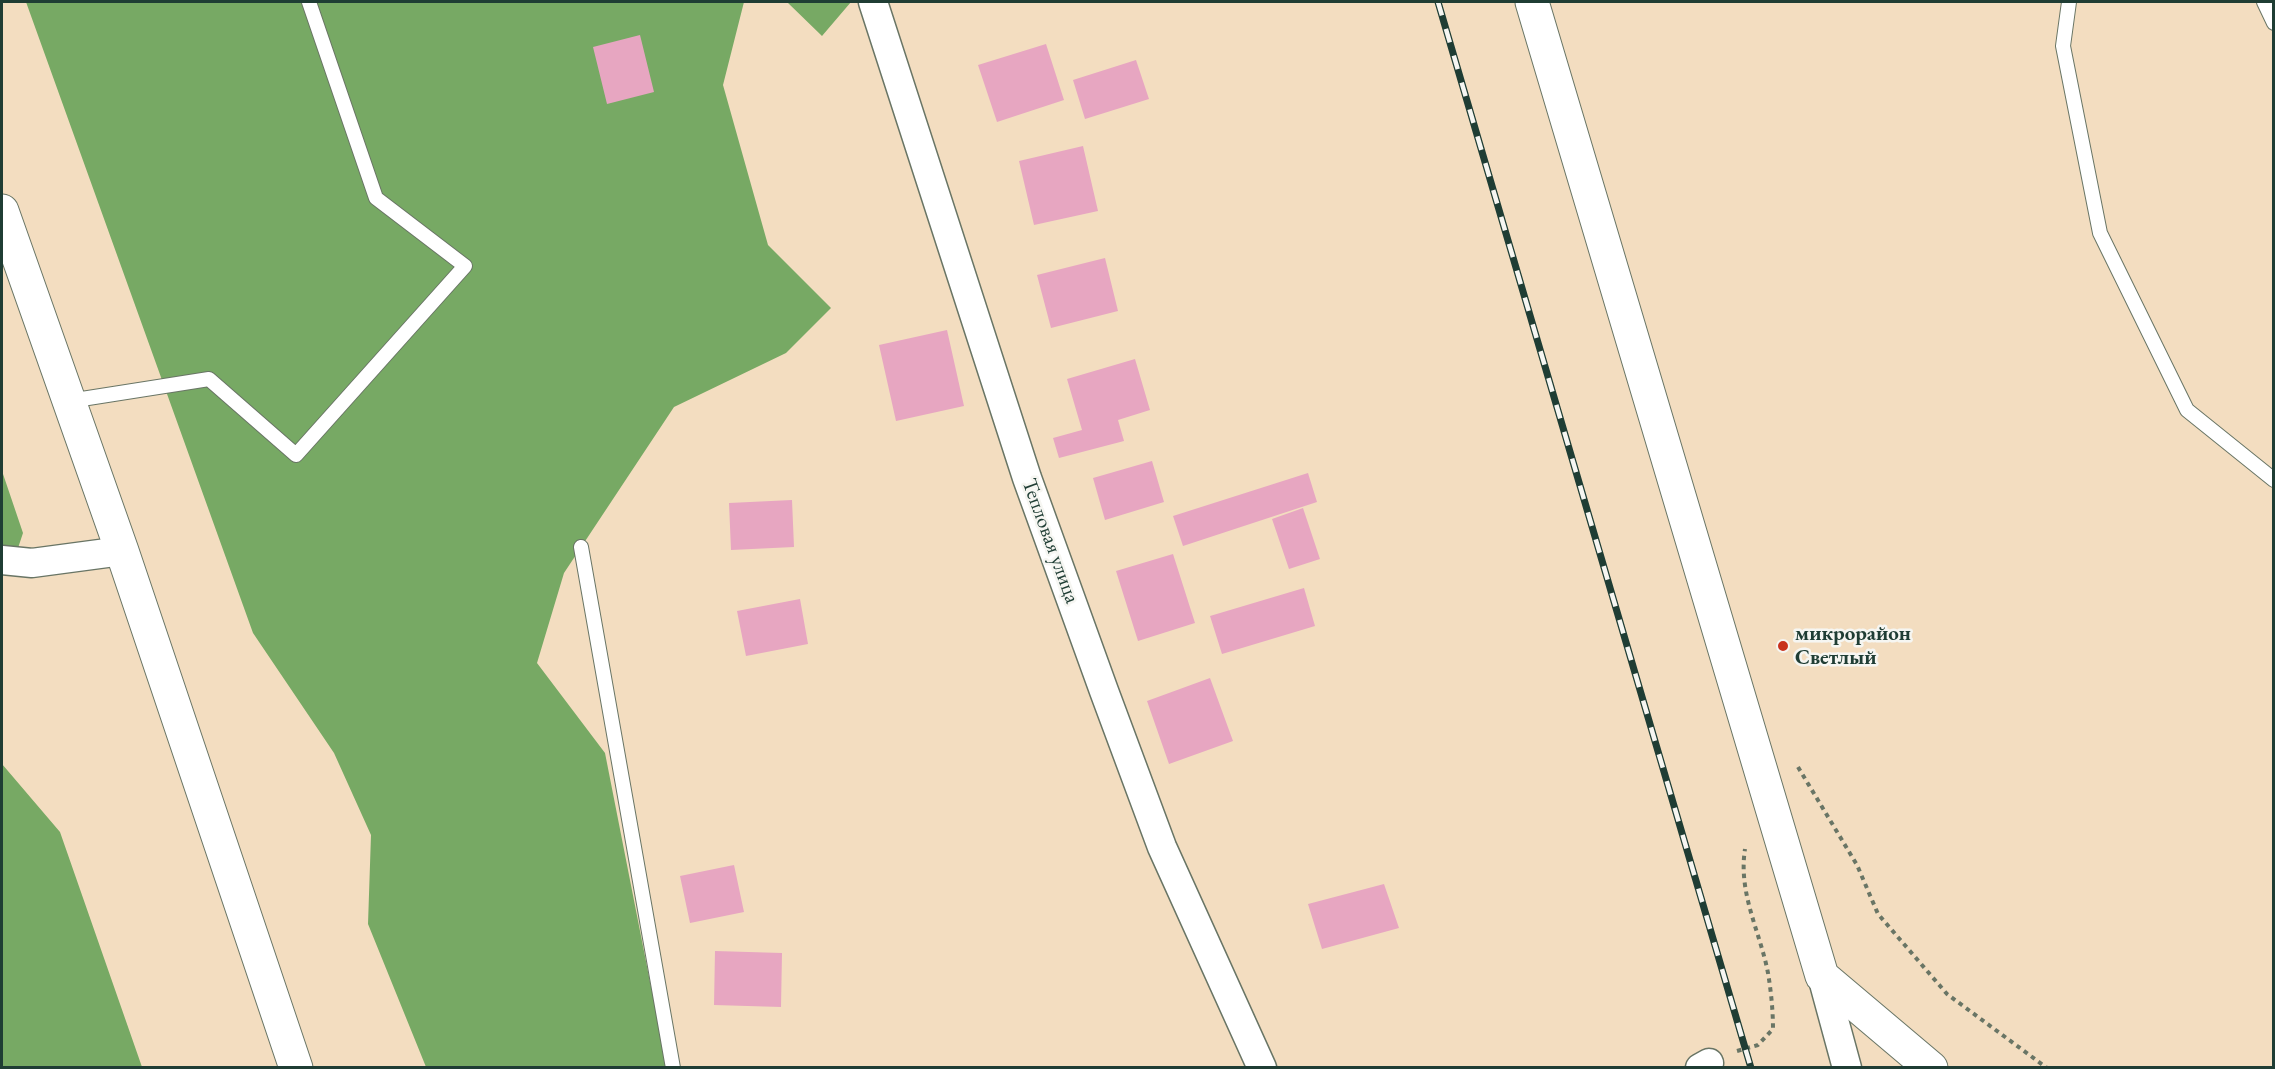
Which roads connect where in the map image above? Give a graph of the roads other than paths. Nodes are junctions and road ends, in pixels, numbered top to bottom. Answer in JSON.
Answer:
{"nodes":[{"id":1,"x":309,"y":2,"type":"edge"},
{"id":2,"x":873,"y":2,"type":"edge"},
{"id":3,"x":1532,"y":2,"type":"edge"},
{"id":4,"x":2069,"y":2,"type":"edge"},
{"id":5,"x":2264,"y":2,"type":"edge"},
{"id":6,"x":2274,"y":23,"type":"edge"},
{"id":7,"x":2,"y":211,"type":"edge"},
{"id":8,"x":69,"y":401,"type":"junction"},
{"id":9,"x":2274,"y":480,"type":"edge"},
{"id":10,"x":581,"y":547,"type":"dead end"},
{"id":11,"x":122,"y":551,"type":"junction"},
{"id":12,"x":2,"y":560,"type":"edge"},
{"id":13,"x":1822,"y":976,"type":"junction"},
{"id":14,"x":296,"y":1068,"type":"edge"},
{"id":15,"x":674,"y":1068,"type":"edge"},
{"id":16,"x":1262,"y":1068,"type":"edge"},
{"id":17,"x":1847,"y":1068,"type":"edge"},
{"id":18,"x":1931,"y":1068,"type":"edge"}],
"edges":[{"from":1,"to":8,"type":"lane"},
{"from":2,"to":16,"type":"street","name":"Тепловая улица"},
{"from":3,"to":13,"type":"street"},
{"from":4,"to":9,"type":"lane"},
{"from":5,"to":6,"type":"lane"},
{"from":7,"to":8,"type":"street"},
{"from":8,"to":11,"type":"street"},
{"from":10,"to":15,"type":"lane"},
{"from":11,"to":12,"type":"street"},
{"from":11,"to":14,"type":"street"},
{"from":13,"to":17,"type":"street"},
{"from":13,"to":18,"type":"street"}]}
